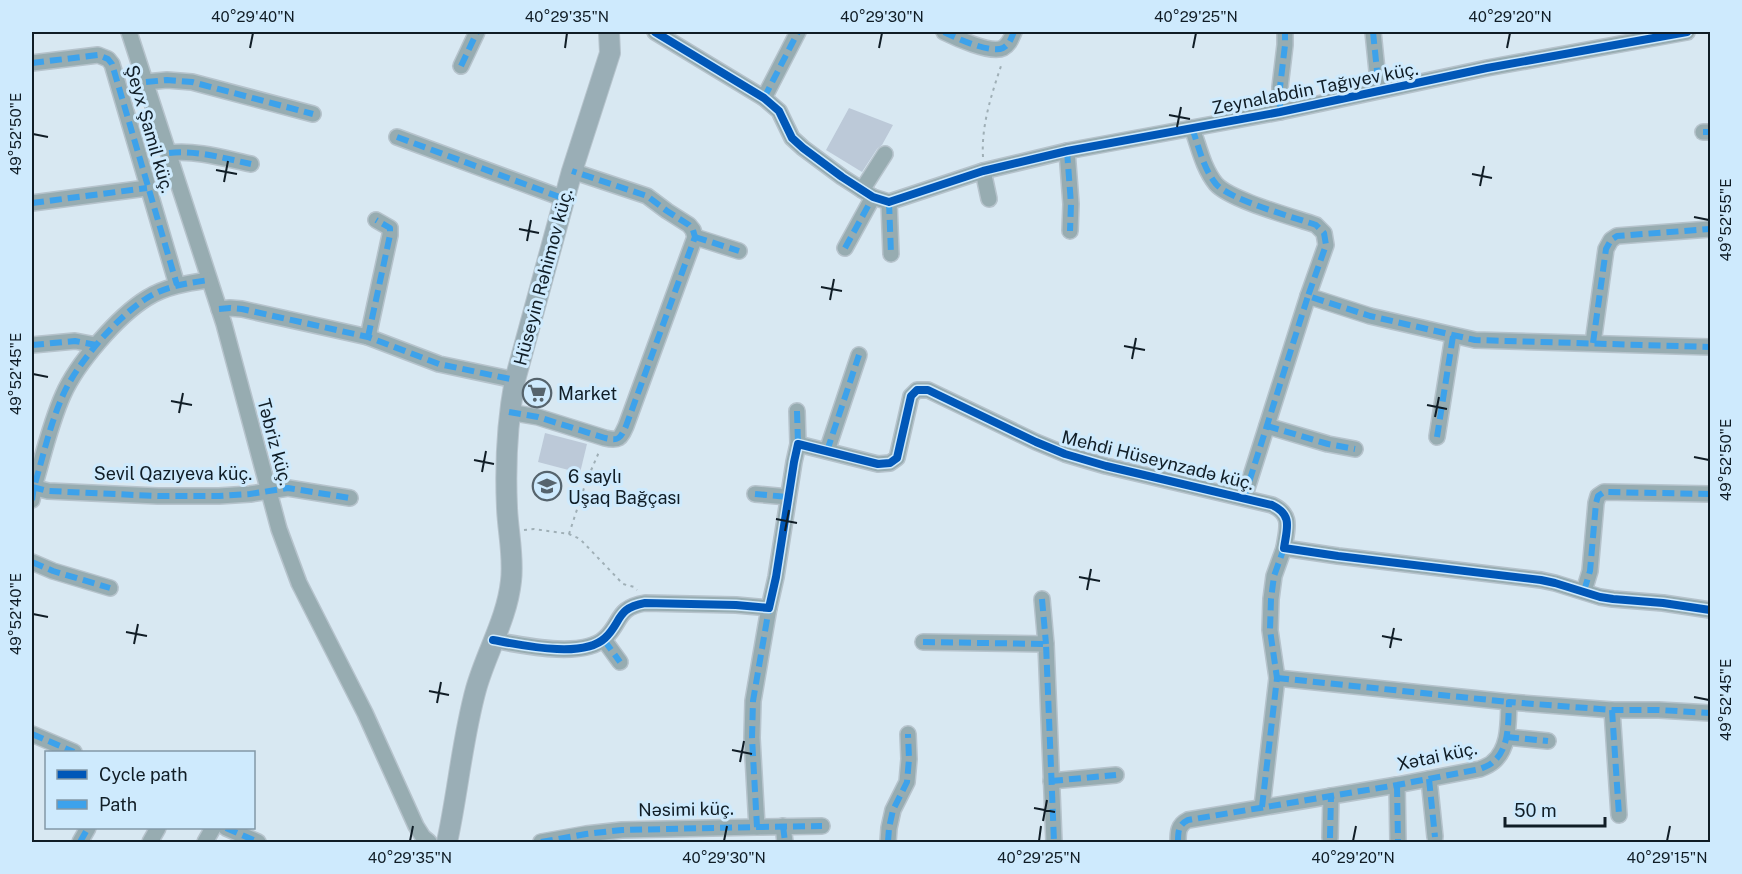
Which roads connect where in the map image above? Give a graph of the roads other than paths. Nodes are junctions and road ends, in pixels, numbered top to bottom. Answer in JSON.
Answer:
{"nodes":[{"id":1,"x":129,"y":32,"type":"edge"},
{"id":2,"x":477,"y":32,"type":"edge"},
{"id":3,"x":609,"y":32,"type":"edge"},
{"id":4,"x":655,"y":32,"type":"edge"},
{"id":5,"x":798,"y":32,"type":"edge"},
{"id":6,"x":944,"y":32,"type":"edge"},
{"id":7,"x":1285,"y":32,"type":"edge"},
{"id":8,"x":1373,"y":32,"type":"edge"},
{"id":9,"x":1687,"y":32,"type":"edge"},
{"id":10,"x":1660,"y":34,"type":"edge"},
{"id":11,"x":1011,"y":38,"type":"edge"},
{"id":12,"x":32,"y":63,"type":"edge"},
{"id":13,"x":461,"y":66,"type":"dead end"},
{"id":14,"x":146,"y":82,"type":"junction"},
{"id":15,"x":1379,"y":90,"type":"junction"},
{"id":16,"x":764,"y":98,"type":"junction"},
{"id":17,"x":1280,"y":112,"type":"junction"},
{"id":18,"x":313,"y":114,"type":"dead end"},
{"id":19,"x":1192,"y":128,"type":"junction"},
{"id":20,"x":397,"y":137,"type":"dead end"},
{"id":21,"x":1067,"y":151,"type":"junction"},
{"id":22,"x":169,"y":153,"type":"junction"},
{"id":23,"x":885,"y":154,"type":"dead end"},
{"id":24,"x":251,"y":164,"type":"dead end"},
{"id":25,"x":572,"y":171,"type":"junction"},
{"id":26,"x":983,"y":171,"type":"junction"},
{"id":27,"x":147,"y":188,"type":"junction"},
{"id":28,"x":867,"y":193,"type":"junction"},
{"id":29,"x":565,"y":199,"type":"junction"},
{"id":30,"x":989,"y":199,"type":"dead end"},
{"id":31,"x":889,"y":202,"type":"junction"},
{"id":32,"x":32,"y":203,"type":"edge"},
{"id":33,"x":376,"y":220,"type":"dead end"},
{"id":34,"x":1710,"y":229,"type":"edge"},
{"id":35,"x":1070,"y":231,"type":"dead end"},
{"id":36,"x":695,"y":237,"type":"junction"},
{"id":37,"x":845,"y":248,"type":"dead end"},
{"id":38,"x":739,"y":251,"type":"dead end"},
{"id":39,"x":891,"y":254,"type":"dead end"},
{"id":40,"x":209,"y":279,"type":"junction"},
{"id":41,"x":177,"y":285,"type":"junction"},
{"id":42,"x":1308,"y":296,"type":"junction"},
{"id":43,"x":219,"y":309,"type":"junction"},
{"id":44,"x":1453,"y":336,"type":"junction"},
{"id":45,"x":368,"y":337,"type":"junction"},
{"id":46,"x":1593,"y":343,"type":"junction"},
{"id":47,"x":32,"y":345,"type":"edge"},
{"id":48,"x":96,"y":345,"type":"junction"},
{"id":49,"x":1710,"y":347,"type":"edge"},
{"id":50,"x":859,"y":355,"type":"dead end"},
{"id":51,"x":515,"y":380,"type":"junction"},
{"id":52,"x":797,"y":411,"type":"dead end"},
{"id":53,"x":509,"y":412,"type":"junction"},
{"id":54,"x":1267,"y":426,"type":"junction"},
{"id":55,"x":1437,"y":437,"type":"dead end"},
{"id":56,"x":798,"y":444,"type":"junction"},
{"id":57,"x":1355,"y":449,"type":"dead end"},
{"id":58,"x":827,"y":451,"type":"junction"},
{"id":59,"x":32,"y":491,"type":"edge"},
{"id":60,"x":268,"y":492,"type":"junction"},
{"id":61,"x":755,"y":494,"type":"dead end"},
{"id":62,"x":1710,"y":494,"type":"edge"},
{"id":63,"x":788,"y":497,"type":"junction"},
{"id":64,"x":350,"y":498,"type":"dead end"},
{"id":65,"x":1244,"y":498,"type":"junction"},
{"id":66,"x":1284,"y":548,"type":"junction"},
{"id":67,"x":32,"y":562,"type":"edge"},
{"id":68,"x":110,"y":588,"type":"dead end"},
{"id":69,"x":1584,"y":591,"type":"junction"},
{"id":70,"x":1042,"y":599,"type":"dead end"},
{"id":71,"x":769,"y":608,"type":"junction"},
{"id":72,"x":1710,"y":610,"type":"edge"},
{"id":73,"x":493,"y":640,"type":"junction"},
{"id":74,"x":604,"y":640,"type":"junction"},
{"id":75,"x":923,"y":642,"type":"dead end"},
{"id":76,"x":1046,"y":645,"type":"junction"},
{"id":77,"x":620,"y":662,"type":"dead end"},
{"id":78,"x":1277,"y":678,"type":"junction"},
{"id":79,"x":1509,"y":702,"type":"junction"},
{"id":80,"x":1612,"y":710,"type":"junction"},
{"id":81,"x":1710,"y":712,"type":"edge"},
{"id":82,"x":32,"y":734,"type":"edge"},
{"id":83,"x":908,"y":734,"type":"dead end"},
{"id":84,"x":1507,"y":737,"type":"junction"},
{"id":85,"x":1548,"y":741,"type":"dead end"},
{"id":86,"x":70,"y":751,"type":"edge"},
{"id":87,"x":1116,"y":775,"type":"dead end"},
{"id":88,"x":1429,"y":779,"type":"junction"},
{"id":89,"x":1051,"y":781,"type":"junction"},
{"id":90,"x":1397,"y":785,"type":"junction"},
{"id":91,"x":1331,"y":796,"type":"junction"},
{"id":92,"x":1262,"y":807,"type":"junction"},
{"id":93,"x":1619,"y":815,"type":"dead end"},
{"id":94,"x":783,"y":826,"type":"junction"},
{"id":95,"x":822,"y":826,"type":"dead end"},
{"id":96,"x":757,"y":827,"type":"junction"},
{"id":97,"x":87,"y":829,"type":"edge"},
{"id":98,"x":157,"y":829,"type":"edge"},
{"id":99,"x":212,"y":829,"type":"edge"},
{"id":100,"x":228,"y":829,"type":"edge"},
{"id":101,"x":1435,"y":837,"type":"dead end"},
{"id":102,"x":1330,"y":838,"type":"dead end"},
{"id":103,"x":80,"y":843,"type":"edge"},
{"id":104,"x":150,"y":843,"type":"edge"},
{"id":105,"x":205,"y":843,"type":"edge"},
{"id":106,"x":258,"y":843,"type":"edge"},
{"id":107,"x":429,"y":843,"type":"edge"},
{"id":108,"x":447,"y":843,"type":"edge"},
{"id":109,"x":541,"y":843,"type":"edge"},
{"id":110,"x":785,"y":843,"type":"edge"},
{"id":111,"x":888,"y":843,"type":"edge"},
{"id":112,"x":1054,"y":843,"type":"edge"},
{"id":113,"x":1178,"y":843,"type":"edge"},
{"id":114,"x":1398,"y":843,"type":"edge"}],
"edges":[{"from":1,"to":14,"type":"street","name":"Təbriz küç."},
{"from":2,"to":13,"type":"street"},
{"from":3,"to":25,"type":"main road","name":"Hüseyin Rəhimov küç."},
{"from":4,"to":16,"type":"street"},
{"from":5,"to":16,"type":"street"},
{"from":6,"to":11,"type":"street"},
{"from":7,"to":17,"type":"street"},
{"from":8,"to":15,"type":"street"},
{"from":9,"to":10,"type":"street","name":"Zeynalabdin Tağıyev küç."},
{"from":10,"to":15,"type":"street","name":"Zeynalabdin Tağıyev küç."},
{"from":12,"to":27,"type":"street","name":"Şeyx Şamil küç."},
{"from":14,"to":18,"type":"street"},
{"from":14,"to":22,"type":"street","name":"Təbriz küç."},
{"from":15,"to":17,"type":"street","name":"Zeynalabdin Tağıyev küç."},
{"from":16,"to":28,"type":"street"},
{"from":17,"to":19,"type":"street","name":"Zeynalabdin Tağıyev küç."},
{"from":19,"to":21,"type":"street","name":"Zeynalabdin Tağıyev küç."},
{"from":19,"to":42,"type":"street"},
{"from":20,"to":29,"type":"street"},
{"from":21,"to":26,"type":"street","name":"Zeynalabdin Tağıyev küç."},
{"from":21,"to":35,"type":"street"},
{"from":22,"to":24,"type":"street"},
{"from":22,"to":40,"type":"street","name":"Təbriz küç."},
{"from":23,"to":28,"type":"street"},
{"from":25,"to":29,"type":"main road","name":"Hüseyin Rəhimov küç."},
{"from":25,"to":36,"type":"street"},
{"from":26,"to":30,"type":"street"},
{"from":26,"to":31,"type":"street","name":"Zeynalabdin Tağıyev küç."},
{"from":27,"to":32,"type":"street"},
{"from":27,"to":41,"type":"street","name":"Şeyx Şamil küç."},
{"from":28,"to":31,"type":"street"},
{"from":28,"to":37,"type":"street"},
{"from":29,"to":51,"type":"main road","name":"Hüseyin Rəhimov küç."},
{"from":31,"to":39,"type":"street"},
{"from":33,"to":45,"type":"street"},
{"from":34,"to":46,"type":"street"},
{"from":36,"to":38,"type":"street"},
{"from":36,"to":53,"type":"street"},
{"from":40,"to":41,"type":"street"},
{"from":40,"to":43,"type":"street","name":"Təbriz küç."},
{"from":41,"to":48,"type":"street"},
{"from":42,"to":44,"type":"street"},
{"from":42,"to":54,"type":"street"},
{"from":43,"to":45,"type":"street"},
{"from":43,"to":60,"type":"street","name":"Təbriz küç."},
{"from":44,"to":46,"type":"street"},
{"from":44,"to":55,"type":"street"},
{"from":45,"to":51,"type":"street"},
{"from":46,"to":49,"type":"street"},
{"from":47,"to":48,"type":"street"},
{"from":48,"to":59,"type":"street"},
{"from":50,"to":58,"type":"street"},
{"from":51,"to":53,"type":"main road","name":"Hüseyin Rəhimov küç."},
{"from":52,"to":56,"type":"street"},
{"from":53,"to":73,"type":"main road","name":"Hüseyin Rəhimov küç."},
{"from":54,"to":57,"type":"street"},
{"from":54,"to":65,"type":"street"},
{"from":56,"to":58,"type":"street","name":"Mehdi Hüseynzadə küç."},
{"from":56,"to":63,"type":"street"},
{"from":58,"to":65,"type":"street","name":"Mehdi Hüseynzadə küç."},
{"from":59,"to":60,"type":"street","name":"Sevil Qazıyeva küç."},
{"from":60,"to":64,"type":"street","name":"Sevil Qazıyeva küç."},
{"from":60,"to":107,"type":"street","name":"Təbriz küç."},
{"from":61,"to":63,"type":"street"},
{"from":62,"to":69,"type":"street"},
{"from":63,"to":71,"type":"street"},
{"from":65,"to":66,"type":"street","name":"Mehdi Hüseynzadə küç."},
{"from":66,"to":69,"type":"street"},
{"from":66,"to":78,"type":"street"},
{"from":67,"to":68,"type":"street"},
{"from":69,"to":72,"type":"street"},
{"from":70,"to":76,"type":"street"},
{"from":71,"to":74,"type":"street"},
{"from":71,"to":96,"type":"street","name":"Nəsimi küç."},
{"from":73,"to":74,"type":"street"},
{"from":73,"to":108,"type":"main road","name":"Hüseyin Rəhimov küç."},
{"from":74,"to":77,"type":"street"},
{"from":75,"to":76,"type":"street"},
{"from":76,"to":89,"type":"street"},
{"from":78,"to":79,"type":"street"},
{"from":78,"to":92,"type":"street"},
{"from":79,"to":80,"type":"street"},
{"from":79,"to":84,"type":"street","name":"Xətai küç."},
{"from":80,"to":81,"type":"street"},
{"from":80,"to":93,"type":"street"},
{"from":82,"to":86,"type":"street"},
{"from":83,"to":111,"type":"street"},
{"from":84,"to":85,"type":"street"},
{"from":84,"to":88,"type":"street","name":"Xətai küç."},
{"from":87,"to":89,"type":"street"},
{"from":88,"to":90,"type":"street","name":"Xətai küç."},
{"from":88,"to":101,"type":"street"},
{"from":89,"to":112,"type":"street"},
{"from":90,"to":91,"type":"street","name":"Xətai küç."},
{"from":90,"to":114,"type":"street"},
{"from":91,"to":92,"type":"street","name":"Xətai küç."},
{"from":91,"to":102,"type":"street"},
{"from":92,"to":113,"type":"street","name":"Xətai küç."},
{"from":94,"to":95,"type":"street"},
{"from":94,"to":96,"type":"street"},
{"from":94,"to":110,"type":"street"},
{"from":96,"to":109,"type":"street","name":"Nəsimi küç."},
{"from":97,"to":103,"type":"street"},
{"from":98,"to":104,"type":"street"},
{"from":99,"to":105,"type":"street"},
{"from":100,"to":106,"type":"street"}]}
